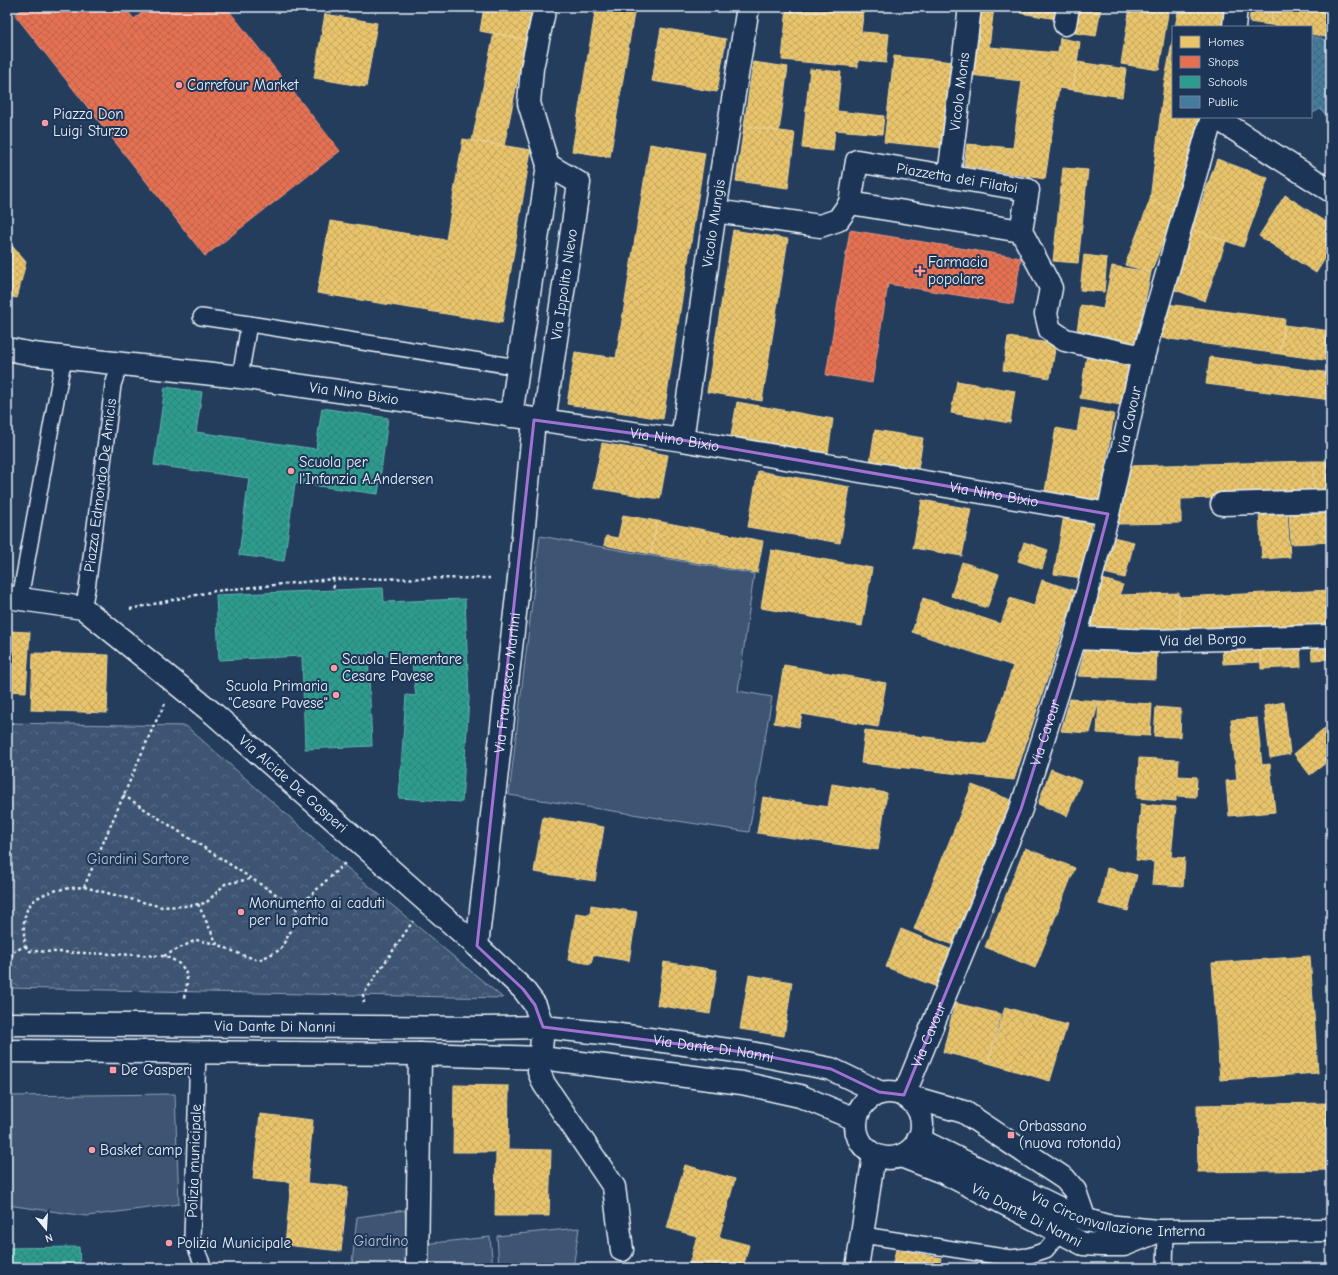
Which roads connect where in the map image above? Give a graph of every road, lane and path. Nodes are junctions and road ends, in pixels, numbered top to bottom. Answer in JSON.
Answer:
{"nodes":[{"id":1,"x":545,"y":7,"type":"edge"},
{"id":2,"x":748,"y":7,"type":"edge"},
{"id":3,"x":970,"y":7,"type":"edge"},
{"id":4,"x":1236,"y":7,"type":"edge"},
{"id":5,"x":1234,"y":26,"type":"edge"},
{"id":6,"x":1212,"y":118,"type":"edge"},
{"id":7,"x":1218,"y":118,"type":"edge"},
{"id":8,"x":548,"y":165,"type":"junction"},
{"id":9,"x":949,"y":176,"type":"junction"},
{"id":10,"x":1331,"y":191,"type":"edge"},
{"id":11,"x":850,"y":203,"type":"junction"},
{"id":12,"x":715,"y":211,"type":"junction"},
{"id":13,"x":1021,"y":231,"type":"junction"},
{"id":14,"x":201,"y":317,"type":"dead end"},
{"id":15,"x":249,"y":324,"type":"junction"},
{"id":16,"x":7,"y":349,"type":"edge"},
{"id":17,"x":64,"y":356,"type":"junction"},
{"id":18,"x":1143,"y":357,"type":"junction"},
{"id":19,"x":120,"y":364,"type":"junction"},
{"id":20,"x":518,"y":367,"type":"junction"},
{"id":21,"x":240,"y":377,"type":"junction"},
{"id":22,"x":511,"y":416,"type":"junction"},
{"id":23,"x":539,"y":420,"type":"junction"},
{"id":24,"x":685,"y":441,"type":"junction"},
{"id":25,"x":1331,"y":501,"type":"edge"},
{"id":26,"x":1222,"y":504,"type":"dead end"},
{"id":27,"x":1108,"y":514,"type":"junction"},
{"id":28,"x":490,"y":578,"type":"dead end"},
{"id":29,"x":333,"y":579,"type":"junction"},
{"id":30,"x":334,"y":590,"type":"dead end"},
{"id":31,"x":14,"y":597,"type":"edge"},
{"id":32,"x":83,"y":608,"type":"junction"},
{"id":33,"x":130,"y":609,"type":"dead end"},
{"id":34,"x":1331,"y":636,"type":"edge"},
{"id":35,"x":1074,"y":638,"type":"junction"},
{"id":36,"x":166,"y":702,"type":"dead end"},
{"id":37,"x":123,"y":795,"type":"junction"},
{"id":38,"x":348,"y":861,"type":"dead end"},
{"id":39,"x":251,"y":878,"type":"junction"},
{"id":40,"x":84,"y":887,"type":"junction"},
{"id":41,"x":427,"y":902,"type":"junction"},
{"id":42,"x":198,"y":904,"type":"junction"},
{"id":43,"x":297,"y":908,"type":"junction"},
{"id":44,"x":217,"y":944,"type":"junction"},
{"id":45,"x":25,"y":946,"type":"junction"},
{"id":46,"x":477,"y":946,"type":"junction"},
{"id":47,"x":7,"y":952,"type":"edge"},
{"id":48,"x":13,"y":952,"type":"junction"},
{"id":49,"x":164,"y":956,"type":"junction"},
{"id":50,"x":7,"y":974,"type":"edge"},
{"id":51,"x":183,"y":1000,"type":"dead end"},
{"id":52,"x":364,"y":1001,"type":"dead end"},
{"id":53,"x":7,"y":1024,"type":"edge"},
{"id":54,"x":543,"y":1027,"type":"junction"},
{"id":55,"x":7,"y":1051,"type":"edge"},
{"id":56,"x":198,"y":1052,"type":"junction"},
{"id":57,"x":420,"y":1054,"type":"junction"},
{"id":58,"x":540,"y":1058,"type":"junction"},
{"id":59,"x":879,"y":1092,"type":"junction"},
{"id":60,"x":904,"y":1095,"type":"junction"},
{"id":61,"x":855,"y":1119,"type":"junction"},
{"id":62,"x":918,"y":1139,"type":"junction"},
{"id":63,"x":874,"y":1155,"type":"junction"},
{"id":64,"x":901,"y":1156,"type":"junction"},
{"id":65,"x":1085,"y":1220,"type":"junction"},
{"id":66,"x":1331,"y":1230,"type":"edge"},
{"id":67,"x":1061,"y":1232,"type":"junction"},
{"id":68,"x":1162,"y":1232,"type":"junction"},
{"id":69,"x":863,"y":1235,"type":"junction"},
{"id":70,"x":622,"y":1250,"type":"dead end"},
{"id":71,"x":204,"y":1268,"type":"edge"},
{"id":72,"x":417,"y":1268,"type":"edge"},
{"id":73,"x":858,"y":1268,"type":"edge"},
{"id":74,"x":1165,"y":1268,"type":"edge"}],
"edges":[{"from":1,"to":8,"type":"street"},
{"from":2,"to":12,"type":"street","name":"Vicolo Mungis"},
{"from":3,"to":9,"type":"street","name":"Vicolo Moris"},
{"from":4,"to":5,"type":"street"},
{"from":6,"to":18,"type":"street","name":"Via Cavour"},
{"from":7,"to":10,"type":"street"},
{"from":8,"to":20,"type":"street"},
{"from":8,"to":23,"type":"street","name":"Via Ippolito Nievo"},
{"from":9,"to":11,"type":"street","name":"Piazzetta dei Filatoi"},
{"from":9,"to":13,"type":"street","name":"Piazzetta dei Filatoi"},
{"from":11,"to":12,"type":"street","name":"Piazzetta dei Filatoi"},
{"from":11,"to":13,"type":"street"},
{"from":12,"to":24,"type":"street","name":"Vicolo Mungis"},
{"from":13,"to":18,"type":"street"},
{"from":14,"to":15,"type":"lane"},
{"from":15,"to":20,"type":"lane"},
{"from":15,"to":21,"type":"lane"},
{"from":16,"to":17,"type":"street","name":"Via Nino Bixio"},
{"from":17,"to":19,"type":"street","name":"Via Nino Bixio"},
{"from":17,"to":31,"type":"lane"},
{"from":18,"to":27,"type":"street","name":"Via Cavour"},
{"from":19,"to":21,"type":"street","name":"Via Nino Bixio"},
{"from":19,"to":32,"type":"lane","name":"Piazza Edmondo De Amicis"},
{"from":20,"to":22,"type":"street"},
{"from":21,"to":22,"type":"street","name":"Via Nino Bixio"},
{"from":22,"to":23,"type":"street","name":"Via Nino Bixio"},
{"from":23,"to":24,"type":"street","name":"Via Nino Bixio"},
{"from":23,"to":46,"type":"street","name":"Via Francesco Martini"},
{"from":24,"to":27,"type":"street","name":"Via Nino Bixio"},
{"from":25,"to":26,"type":"street"},
{"from":27,"to":35,"type":"street","name":"Via Cavour"},
{"from":28,"to":29,"type":"path"},
{"from":29,"to":30,"type":"path"},
{"from":29,"to":33,"type":"path"},
{"from":31,"to":32,"type":"street","name":"Via Alcide De Gasperi"},
{"from":32,"to":41,"type":"street","name":"Via Alcide De Gasperi"},
{"from":34,"to":35,"type":"street","name":"Via del Borgo"},
{"from":35,"to":60,"type":"street","name":"Via Cavour"},
{"from":36,"to":37,"type":"path"},
{"from":37,"to":39,"type":"path"},
{"from":37,"to":40,"type":"path"},
{"from":38,"to":43,"type":"path"},
{"from":39,"to":42,"type":"path"},
{"from":39,"to":43,"type":"path"},
{"from":40,"to":42,"type":"path"},
{"from":40,"to":45,"type":"path"},
{"from":41,"to":46,"type":"street","name":"Via Alcide De Gasperi"},
{"from":41,"to":52,"type":"path"},
{"from":42,"to":44,"type":"path"},
{"from":43,"to":44,"type":"path"},
{"from":44,"to":49,"type":"path"},
{"from":45,"to":48,"type":"path"},
{"from":45,"to":49,"type":"path"},
{"from":46,"to":54,"type":"street","name":"Via Alcide De Gasperi"},
{"from":47,"to":48,"type":"path"},
{"from":48,"to":50,"type":"path"},
{"from":49,"to":51,"type":"path"},
{"from":53,"to":54,"type":"street","name":"Via Dante Di Nanni"},
{"from":54,"to":58,"type":"street"},
{"from":54,"to":59,"type":"street","name":"Via Dante Di Nanni"},
{"from":55,"to":56,"type":"street","name":"Via Dante Di Nanni"},
{"from":56,"to":57,"type":"street","name":"Via Dante Di Nanni"},
{"from":56,"to":71,"type":"lane","name":"Polizia municipale"},
{"from":57,"to":58,"type":"street","name":"Via Dante Di Nanni"},
{"from":57,"to":72,"type":"street"},
{"from":58,"to":61,"type":"street","name":"Via Dante Di Nanni"},
{"from":58,"to":70,"type":"street"},
{"from":59,"to":60,"type":"street","name":"Via Dante Di Nanni"},
{"from":59,"to":61,"type":"street"},
{"from":60,"to":62,"type":"street"},
{"from":60,"to":65,"type":"street","name":"Via Dante Di Nanni"},
{"from":61,"to":63,"type":"street"},
{"from":62,"to":64,"type":"street"},
{"from":62,"to":65,"type":"street","name":"Via Circonvallazione Interna"},
{"from":63,"to":64,"type":"street","name":"Via Dante Di Nanni"},
{"from":63,"to":69,"type":"street"},
{"from":64,"to":67,"type":"street","name":"Via Dante Di Nanni"},
{"from":65,"to":68,"type":"street","name":"Via Circonvallazione Interna"},
{"from":66,"to":68,"type":"street","name":"Via Circonvallazione Interna"},
{"from":67,"to":68,"type":"street","name":"Via Dante Di Nanni"},
{"from":67,"to":69,"type":"lane"},
{"from":68,"to":74,"type":"lane"},
{"from":69,"to":73,"type":"street"}]}
